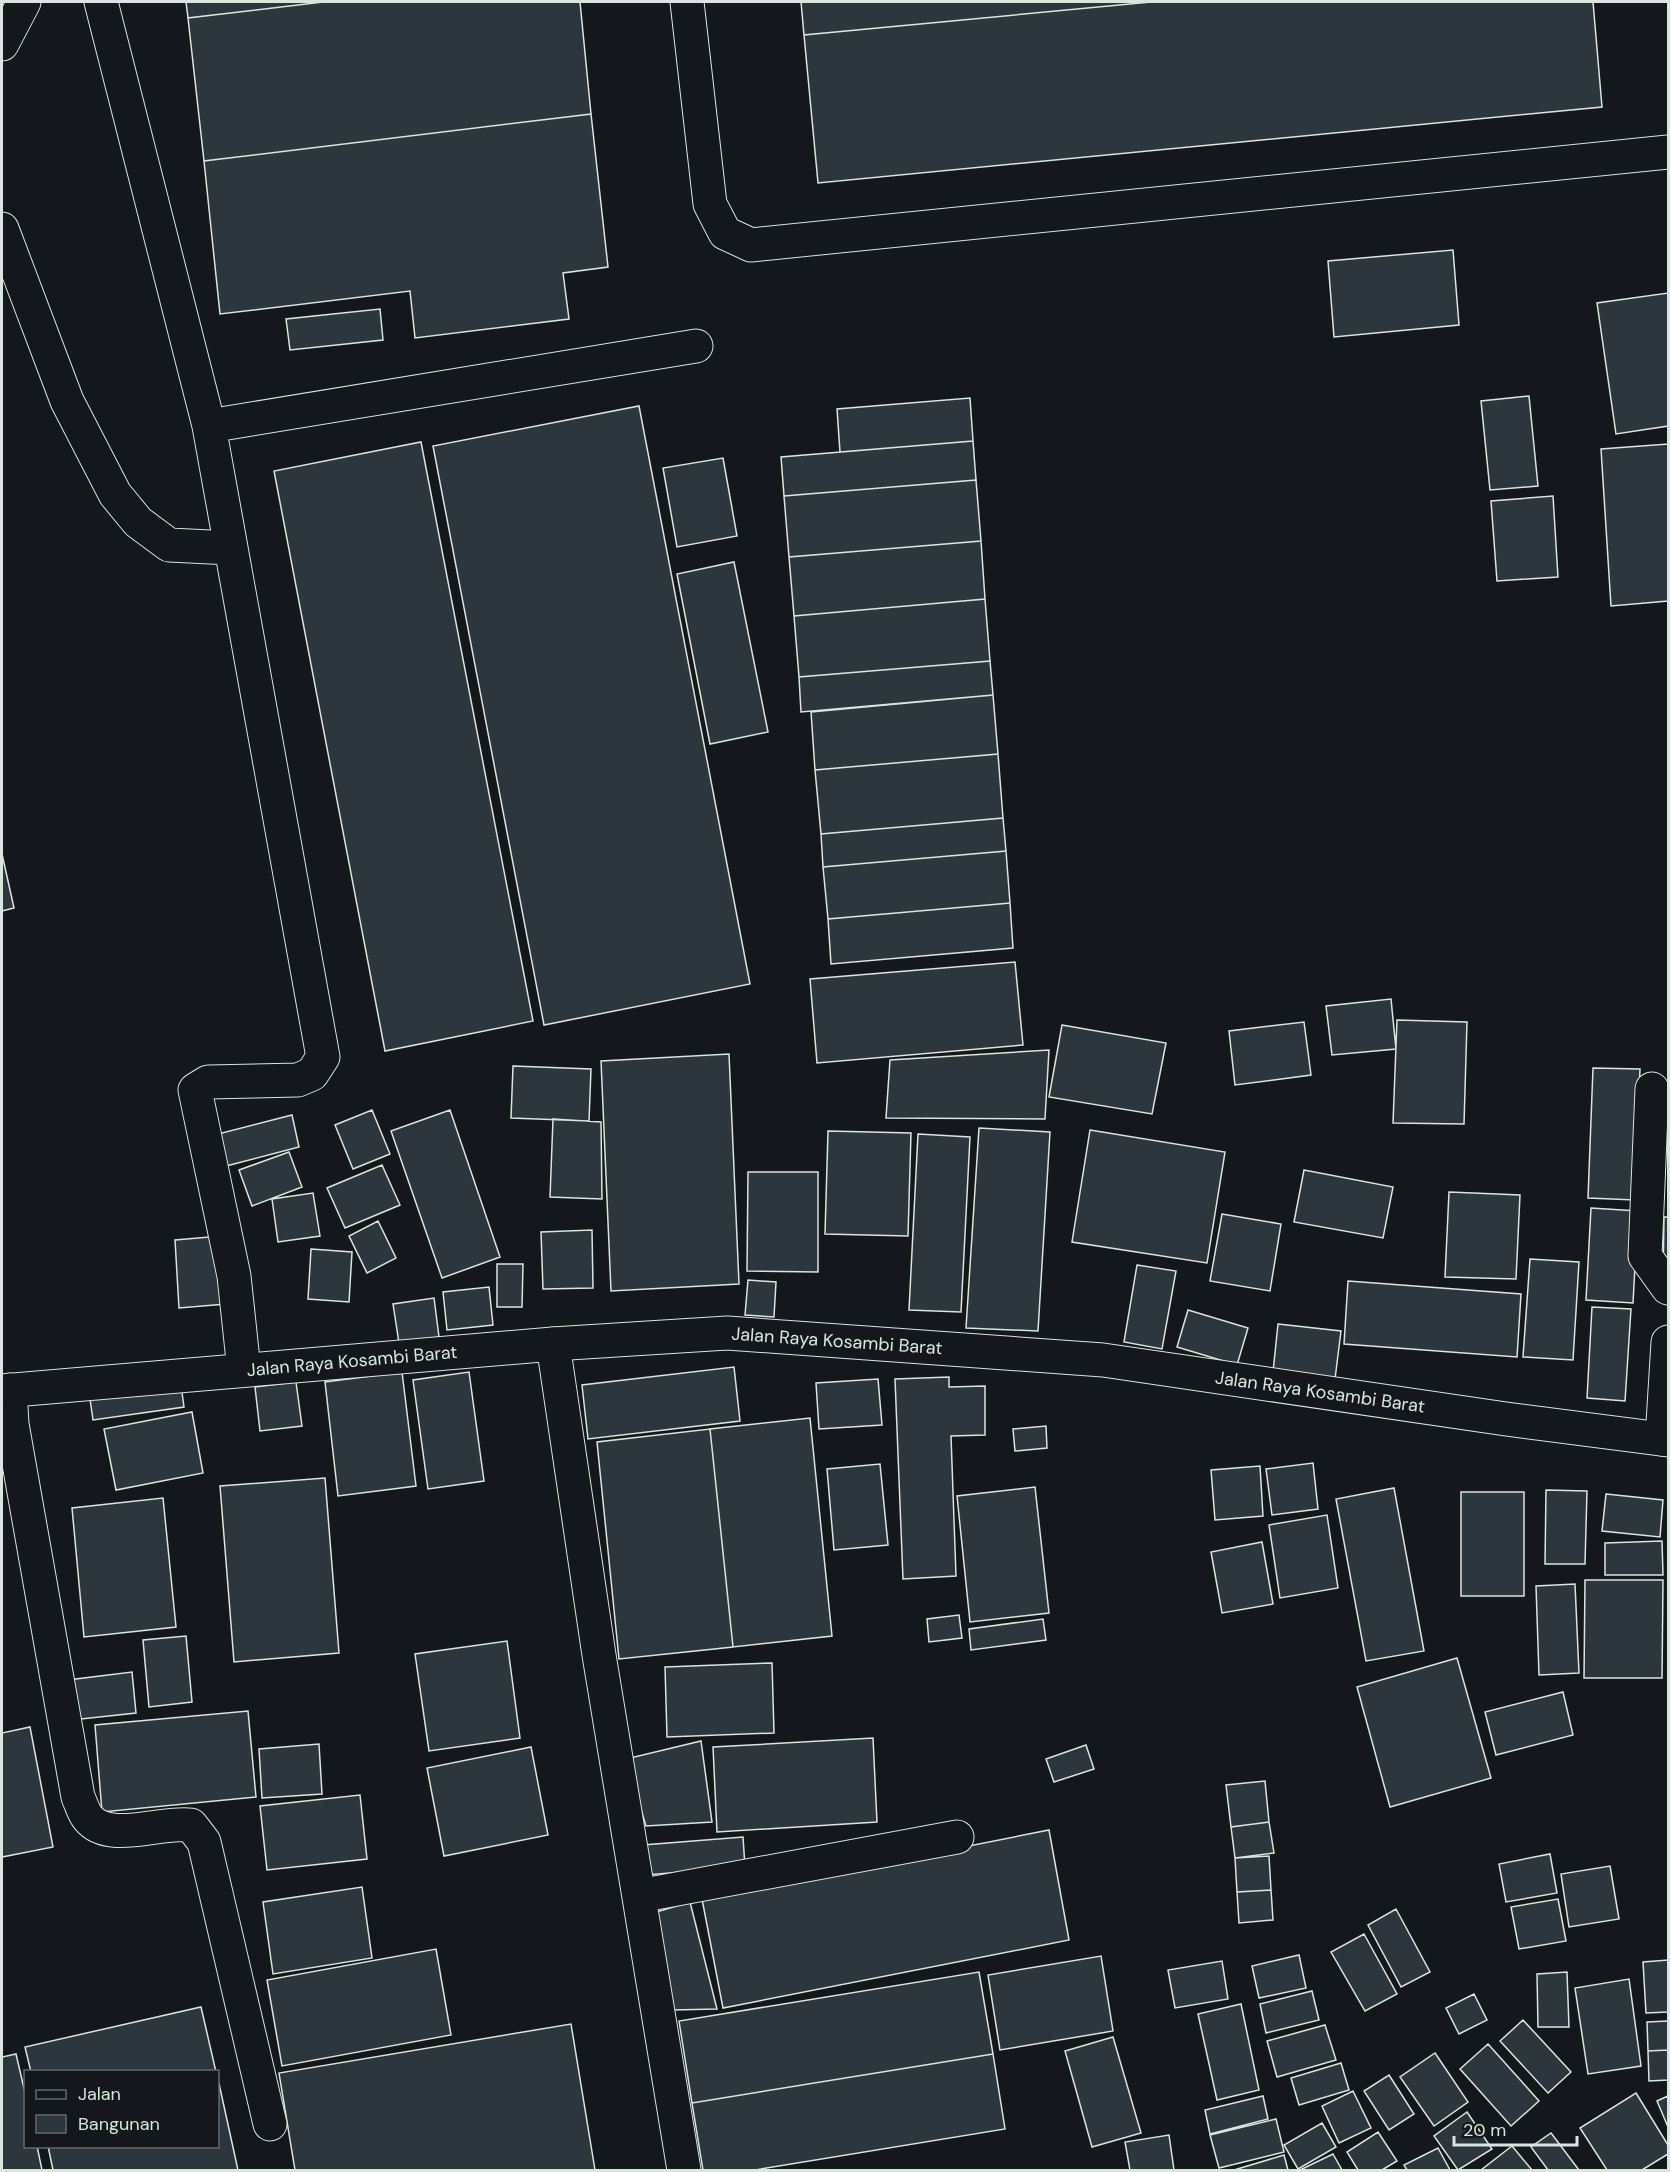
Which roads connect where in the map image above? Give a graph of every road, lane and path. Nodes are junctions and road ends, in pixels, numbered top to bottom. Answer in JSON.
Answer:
{"nodes":[{"id":1,"x":24,"y":2,"type":"edge"},
{"id":2,"x":101,"y":2,"type":"edge"},
{"id":3,"x":687,"y":2,"type":"edge"},
{"id":4,"x":2,"y":44,"type":"edge"},
{"id":5,"x":1668,"y":152,"type":"edge"},
{"id":6,"x":2,"y":229,"type":"edge"},
{"id":7,"x":696,"y":346,"type":"dead end"},
{"id":8,"x":209,"y":426,"type":"junction"},
{"id":9,"x":231,"y":548,"type":"junction"},
{"id":10,"x":1652,"y":1089,"type":"dead end"},
{"id":11,"x":1668,"y":1288,"type":"edge"},
{"id":12,"x":1668,"y":1342,"type":"edge"},
{"id":13,"x":553,"y":1344,"type":"junction"},
{"id":14,"x":244,"y":1370,"type":"junction"},
{"id":15,"x":6,"y":1391,"type":"edge"},
{"id":16,"x":1665,"y":1439,"type":"edge"},
{"id":17,"x":957,"y":1837,"type":"dead end"},
{"id":18,"x":639,"y":1896,"type":"junction"},
{"id":19,"x":270,"y":2124,"type":"dead end"},
{"id":20,"x":684,"y":2170,"type":"edge"}],
"edges":[{"from":1,"to":4,"type":"main road"},
{"from":2,"to":8,"type":"main road"},
{"from":3,"to":5,"type":"main road"},
{"from":6,"to":9,"type":"main road"},
{"from":7,"to":8,"type":"main road"},
{"from":8,"to":9,"type":"main road"},
{"from":9,"to":14,"type":"main road"},
{"from":10,"to":11,"type":"main road"},
{"from":12,"to":16,"type":"main road"},
{"from":13,"to":14,"type":"main road","name":"Jalan Raya Kosambi Barat"},
{"from":13,"to":16,"type":"main road","name":"Jalan Raya Kosambi Barat"},
{"from":13,"to":18,"type":"main road"},
{"from":14,"to":15,"type":"main road","name":"Jalan Raya Kosambi Barat"},
{"from":15,"to":19,"type":"main road"},
{"from":17,"to":18,"type":"main road"},
{"from":18,"to":20,"type":"main road"}]}
